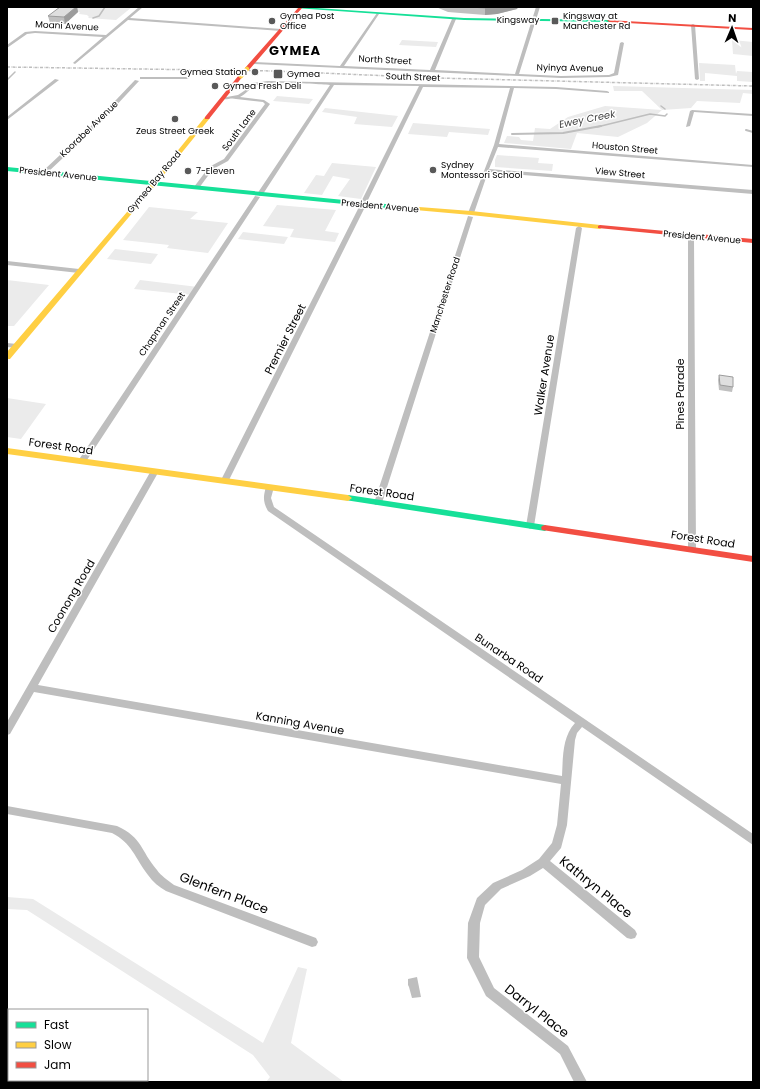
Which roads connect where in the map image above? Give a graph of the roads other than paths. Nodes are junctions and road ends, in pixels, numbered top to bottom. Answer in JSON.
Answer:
{"nodes":[{"id":1,"x":141,"y":7,"type":"edge"},
{"id":2,"x":283,"y":7,"type":"edge"},
{"id":3,"x":328,"y":7,"type":"edge"},
{"id":4,"x":538,"y":7,"type":"edge"},
{"id":5,"x":300,"y":8,"type":"edge"},
{"id":6,"x":377,"y":14,"type":"junction"},
{"id":7,"x":126,"y":19,"type":"junction"},
{"id":8,"x":454,"y":19,"type":"junction"},
{"id":9,"x":535,"y":19,"type":"junction"},
{"id":10,"x":693,"y":25,"type":"junction"},
{"id":11,"x":753,"y":26,"type":"edge"},
{"id":12,"x":753,"y":29,"type":"edge"},
{"id":13,"x":280,"y":30,"type":"junction"},
{"id":14,"x":106,"y":36,"type":"junction"},
{"id":15,"x":622,"y":43,"type":"dead end"},
{"id":16,"x":7,"y":47,"type":"edge"},
{"id":17,"x":76,"y":63,"type":"dead end"},
{"id":18,"x":342,"y":66,"type":"junction"},
{"id":19,"x":247,"y":70,"type":"junction"},
{"id":20,"x":432,"y":71,"type":"junction"},
{"id":21,"x":517,"y":74,"type":"junction"},
{"id":22,"x":187,"y":78,"type":"dead end"},
{"id":23,"x":697,"y":79,"type":"dead end"},
{"id":24,"x":57,"y":80,"type":"dead end"},
{"id":25,"x":333,"y":83,"type":"junction"},
{"id":26,"x":422,"y":85,"type":"junction"},
{"id":27,"x":512,"y":88,"type":"junction"},
{"id":28,"x":607,"y":92,"type":"dead end"},
{"id":29,"x":236,"y":97,"type":"junction"},
{"id":30,"x":223,"y":98,"type":"junction"},
{"id":31,"x":753,"y":115,"type":"edge"},
{"id":32,"x":7,"y":119,"type":"edge"},
{"id":33,"x":688,"y":126,"type":"dead end"},
{"id":34,"x":496,"y":145,"type":"junction"},
{"id":35,"x":753,"y":166,"type":"edge"},
{"id":36,"x":7,"y":169,"type":"edge"},
{"id":37,"x":486,"y":170,"type":"junction"},
{"id":38,"x":7,"y":174,"type":"edge"},
{"id":39,"x":43,"y":174,"type":"junction"},
{"id":40,"x":152,"y":185,"type":"junction"},
{"id":41,"x":197,"y":187,"type":"junction"},
{"id":42,"x":753,"y":192,"type":"edge"},
{"id":43,"x":258,"y":195,"type":"junction"},
{"id":44,"x":363,"y":206,"type":"junction"},
{"id":45,"x":471,"y":215,"type":"junction"},
{"id":46,"x":579,"y":228,"type":"junction"},
{"id":47,"x":691,"y":239,"type":"junction"},
{"id":48,"x":753,"y":241,"type":"edge"},
{"id":49,"x":753,"y":244,"type":"edge"},
{"id":50,"x":7,"y":263,"type":"edge"},
{"id":51,"x":79,"y":271,"type":"junction"},
{"id":52,"x":7,"y":345,"type":"edge"},
{"id":53,"x":17,"y":346,"type":"junction"},
{"id":54,"x":7,"y":358,"type":"edge"},
{"id":55,"x":7,"y":451,"type":"edge"},
{"id":56,"x":82,"y":461,"type":"junction"},
{"id":57,"x":155,"y":471,"type":"junction"},
{"id":58,"x":225,"y":480,"type":"junction"},
{"id":59,"x":270,"y":487,"type":"junction"},
{"id":60,"x":378,"y":503,"type":"junction"},
{"id":61,"x":530,"y":526,"type":"junction"},
{"id":62,"x":692,"y":549,"type":"junction"},
{"id":63,"x":753,"y":559,"type":"edge"},
{"id":64,"x":32,"y":688,"type":"junction"},
{"id":65,"x":581,"y":722,"type":"junction"},
{"id":66,"x":7,"y":731,"type":"edge"},
{"id":67,"x":565,"y":781,"type":"junction"},
{"id":68,"x":7,"y":810,"type":"edge"},
{"id":69,"x":753,"y":840,"type":"edge"},
{"id":70,"x":543,"y":862,"type":"junction"},
{"id":71,"x":631,"y":934,"type":"dead end"},
{"id":72,"x":312,"y":942,"type":"dead end"},
{"id":73,"x":581,"y":1082,"type":"edge"}],
"edges":[{"from":1,"to":7,"type":"street"},
{"from":2,"to":5,"type":"main road","name":"Kingsway"},
{"from":3,"to":9,"type":"main road","name":"Kingsway"},
{"from":4,"to":9,"type":"street"},
{"from":5,"to":6,"type":"main road","name":"Kingsway"},
{"from":5,"to":13,"type":"main road","name":"Gymea Bay Road"},
{"from":6,"to":8,"type":"main road","name":"Kingsway"},
{"from":6,"to":18,"type":"street"},
{"from":7,"to":13,"type":"street"},
{"from":7,"to":14,"type":"street"},
{"from":8,"to":9,"type":"main road","name":"Kingsway"},
{"from":8,"to":20,"type":"street"},
{"from":9,"to":10,"type":"main road","name":"Kingsway"},
{"from":9,"to":11,"type":"main road","name":"Kingsway"},
{"from":9,"to":21,"type":"street"},
{"from":10,"to":12,"type":"main road","name":"Kingsway"},
{"from":10,"to":23,"type":"street"},
{"from":13,"to":19,"type":"main road","name":"Gymea Bay Road"},
{"from":14,"to":16,"type":"street","name":"Moani Avenue"},
{"from":14,"to":17,"type":"street"},
{"from":15,"to":21,"type":"street","name":"Nyinya Avenue"},
{"from":18,"to":19,"type":"street","name":"North Street"},
{"from":18,"to":20,"type":"street","name":"North Street"},
{"from":19,"to":30,"type":"main road","name":"Gymea Bay Road"},
{"from":20,"to":21,"type":"street","name":"North Street"},
{"from":22,"to":39,"type":"street","name":"Koorabel Avenue"},
{"from":24,"to":32,"type":"street"},
{"from":25,"to":26,"type":"street","name":"South Street"},
{"from":25,"to":29,"type":"street","name":"South Street"},
{"from":25,"to":43,"type":"street","name":"Chapman Street"},
{"from":26,"to":27,"type":"street","name":"South Street"},
{"from":26,"to":44,"type":"street","name":"Premier Street"},
{"from":27,"to":28,"type":"street","name":"South Street"},
{"from":27,"to":34,"type":"street","name":"Manchester Road"},
{"from":29,"to":30,"type":"street"},
{"from":29,"to":41,"type":"street","name":"South Lane"},
{"from":30,"to":40,"type":"main road","name":"Gymea Bay Road"},
{"from":31,"to":33,"type":"street"},
{"from":34,"to":35,"type":"street","name":"Houston Street"},
{"from":34,"to":37,"type":"street","name":"Manchester Road"},
{"from":36,"to":39,"type":"main road","name":"President Avenue"},
{"from":37,"to":42,"type":"street","name":"View Street"},
{"from":37,"to":45,"type":"street","name":"Manchester Road"},
{"from":38,"to":39,"type":"main road","name":"President Avenue"},
{"from":39,"to":40,"type":"main road","name":"President Avenue"},
{"from":40,"to":41,"type":"main road","name":"President Avenue"},
{"from":40,"to":43,"type":"main road","name":"President Avenue"},
{"from":40,"to":51,"type":"main road","name":"Gymea Bay Road"},
{"from":41,"to":43,"type":"main road","name":"President Avenue"},
{"from":43,"to":44,"type":"main road","name":"President Avenue"},
{"from":43,"to":56,"type":"street","name":"Chapman Street"},
{"from":44,"to":45,"type":"main road","name":"President Avenue"},
{"from":44,"to":58,"type":"street","name":"Premier Street"},
{"from":45,"to":46,"type":"main road","name":"President Avenue"},
{"from":45,"to":48,"type":"main road","name":"President Avenue"},
{"from":45,"to":60,"type":"street","name":"Manchester Road"},
{"from":46,"to":47,"type":"main road","name":"President Avenue"},
{"from":46,"to":61,"type":"street","name":"Walker Avenue"},
{"from":47,"to":49,"type":"main road","name":"President Avenue"},
{"from":47,"to":62,"type":"street","name":"Pines Parade"},
{"from":50,"to":51,"type":"street"},
{"from":51,"to":53,"type":"main road","name":"Gymea Bay Road"},
{"from":52,"to":53,"type":"street"},
{"from":53,"to":54,"type":"main road","name":"Gymea Bay Road"},
{"from":55,"to":56,"type":"main road","name":"Forest Road"},
{"from":56,"to":57,"type":"main road","name":"Forest Road"},
{"from":57,"to":58,"type":"main road","name":"Forest Road"},
{"from":57,"to":64,"type":"street","name":"Coonong Road"},
{"from":58,"to":59,"type":"main road","name":"Forest Road"},
{"from":59,"to":60,"type":"main road","name":"Forest Road"},
{"from":59,"to":65,"type":"street","name":"Bunarba Road"},
{"from":60,"to":61,"type":"main road","name":"Forest Road"},
{"from":61,"to":62,"type":"main road","name":"Forest Road"},
{"from":62,"to":63,"type":"main road","name":"Forest Road"},
{"from":64,"to":66,"type":"street","name":"Coonong Road"},
{"from":64,"to":67,"type":"street","name":"Kanning Avenue"},
{"from":65,"to":67,"type":"street","name":"Darryl Place"},
{"from":65,"to":69,"type":"street","name":"Bunarba Road"},
{"from":67,"to":70,"type":"street","name":"Darryl Place"},
{"from":68,"to":72,"type":"street","name":"Glenfern Place"},
{"from":70,"to":71,"type":"street","name":"Kathryn Place"},
{"from":70,"to":73,"type":"street","name":"Darryl Place"}]}
